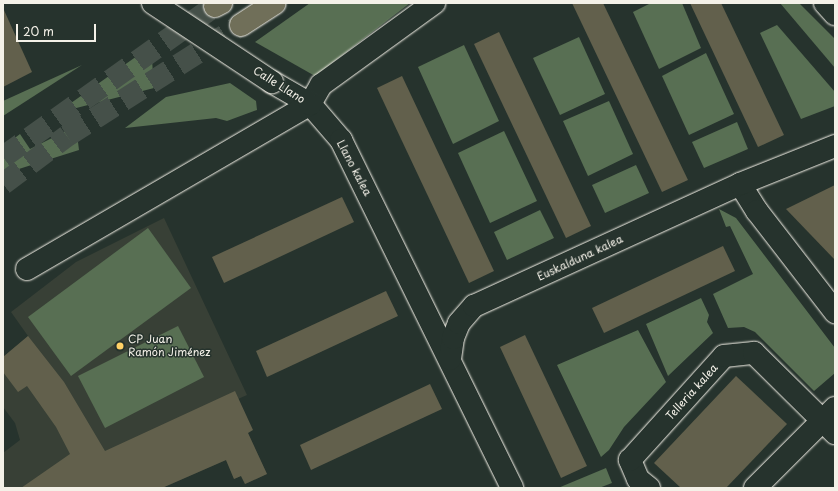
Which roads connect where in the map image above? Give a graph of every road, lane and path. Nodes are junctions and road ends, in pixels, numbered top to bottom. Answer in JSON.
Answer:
{"nodes":[{"id":1,"x":153,"y":3,"type":"edge"},
{"id":2,"x":275,"y":3,"type":"edge"},
{"id":3,"x":434,"y":3,"type":"edge"},
{"id":4,"x":825,"y":3,"type":"edge"},
{"id":5,"x":835,"y":14,"type":"edge"},
{"id":6,"x":241,"y":25,"type":"tunnel mouth"},
{"id":7,"x":310,"y":104,"type":"junction"},
{"id":8,"x":835,"y":146,"type":"edge"},
{"id":9,"x":740,"y":184,"type":"junction"},
{"id":10,"x":28,"y":269,"type":"dead end"},
{"id":11,"x":835,"y":312,"type":"edge"},
{"id":12,"x":450,"y":359,"type":"junction"},
{"id":13,"x":831,"y":421,"type":"edge"},
{"id":14,"x":512,"y":488,"type":"edge"},
{"id":15,"x":649,"y":488,"type":"edge"},
{"id":16,"x":755,"y":488,"type":"edge"}],
"edges":[{"from":1,"to":7,"type":"street","name":"Calle Llano","bridge":true},
{"from":2,"to":6,"type":"main road"},
{"from":3,"to":7,"type":"street","name":"Calle Llano"},
{"from":4,"to":5,"type":"street"},
{"from":7,"to":10,"type":"street"},
{"from":7,"to":12,"type":"street","name":"Llano kalea"},
{"from":8,"to":9,"type":"street","name":"Euskalduna kalea"},
{"from":9,"to":11,"type":"street"},
{"from":9,"to":12,"type":"street","name":"Euskalduna kalea"},
{"from":12,"to":14,"type":"street","name":"Llano kalea"},
{"from":13,"to":15,"type":"street","name":"Telleria kalea"},
{"from":13,"to":16,"type":"street","name":"Telleria kalea"}]}
